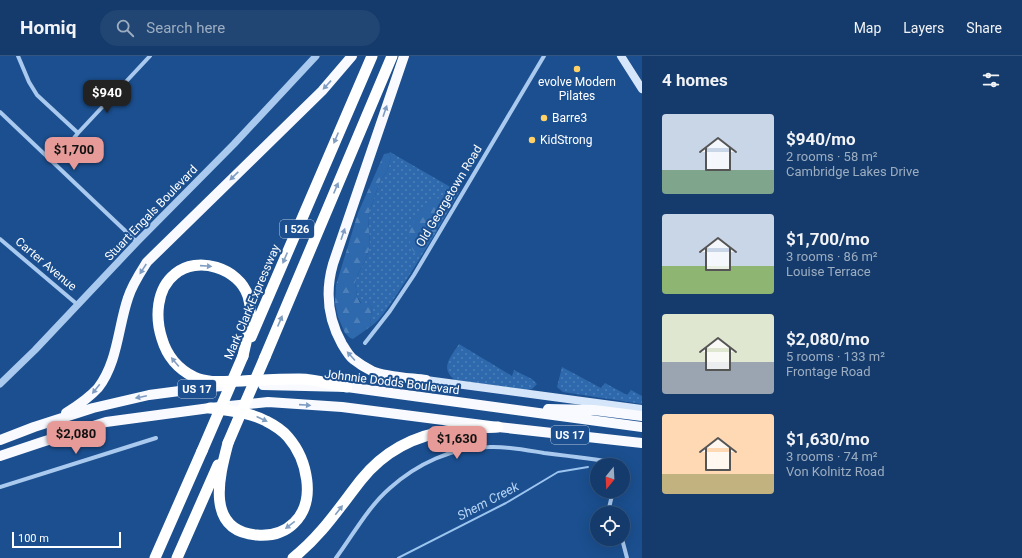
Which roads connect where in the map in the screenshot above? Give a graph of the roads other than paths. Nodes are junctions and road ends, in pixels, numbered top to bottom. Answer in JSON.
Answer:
{"nodes":[{"id":1,"x":18,"y":56,"type":"edge"},
{"id":2,"x":150,"y":56,"type":"edge"},
{"id":3,"x":316,"y":56,"type":"edge"},
{"id":4,"x":352,"y":56,"type":"edge"},
{"id":5,"x":372,"y":56,"type":"edge"},
{"id":6,"x":392,"y":56,"type":"edge"},
{"id":7,"x":404,"y":56,"type":"edge"},
{"id":8,"x":544,"y":56,"type":"edge"},
{"id":9,"x":620,"y":56,"type":"edge"},
{"id":10,"x":642,"y":89,"type":"edge"},
{"id":11,"x":0,"y":112,"type":"edge"},
{"id":12,"x":78,"y":133,"type":"junction"},
{"id":13,"x":54,"y":163,"type":"junction"},
{"id":14,"x":0,"y":239,"type":"edge"},
{"id":15,"x":137,"y":242,"type":"junction"},
{"id":16,"x":79,"y":305,"type":"junction"},
{"id":17,"x":364,"y":343,"type":"dead end"},
{"id":18,"x":243,"y":356,"type":"junction"},
{"id":19,"x":426,"y":380,"type":"joint"},
{"id":20,"x":0,"y":384,"type":"edge"},
{"id":21,"x":347,"y":387,"type":"junction"},
{"id":22,"x":210,"y":408,"type":"junction"},
{"id":23,"x":500,"y":408,"type":"junction"},
{"id":24,"x":642,"y":409,"type":"edge"},
{"id":25,"x":642,"y":416,"type":"edge"},
{"id":26,"x":50,"y":422,"type":"junction"},
{"id":27,"x":498,"y":427,"type":"junction"},
{"id":28,"x":642,"y":427,"type":"edge"},
{"id":29,"x":156,"y":438,"type":"dead end"},
{"id":30,"x":0,"y":440,"type":"edge"},
{"id":31,"x":228,"y":443,"type":"junction"},
{"id":32,"x":642,"y":443,"type":"edge"},
{"id":33,"x":0,"y":456,"type":"edge"},
{"id":34,"x":590,"y":459,"type":"edge"},
{"id":35,"x":0,"y":487,"type":"edge"},
{"id":36,"x":624,"y":546,"type":"edge"},
{"id":37,"x":155,"y":558,"type":"edge"},
{"id":38,"x":177,"y":558,"type":"edge"},
{"id":39,"x":293,"y":558,"type":"edge"},
{"id":40,"x":336,"y":558,"type":"edge"},
{"id":41,"x":628,"y":558,"type":"edge"}],
"edges":[{"from":1,"to":12,"type":"street"},
{"from":2,"to":12,"type":"street"},
{"from":3,"to":15,"type":"street","name":"Stuart Engals Boulevard"},
{"from":4,"to":26,"type":"highway","one_way":true},
{"from":5,"to":18,"type":"highway","name":"Mark Clark Expressway","number":"I 526","one_way":true},
{"from":31,"to":6,"type":"highway","one_way":true,"bridge":true},
{"from":19,"to":7,"type":"highway","one_way":true},
{"from":8,"to":17,"type":"street","name":"Old Georgetown Road"},
{"from":9,"to":10,"type":"main road"},
{"from":11,"to":13,"type":"street"},
{"from":12,"to":13,"type":"street"},
{"from":13,"to":15,"type":"street"},
{"from":14,"to":16,"type":"street","name":"Carter Avenue"},
{"from":15,"to":16,"type":"street","name":"Stuart Engals Boulevard"},
{"from":16,"to":20,"type":"street","name":"Stuart Engals Boulevard"},
{"from":21,"to":18,"type":"highway","one_way":true},
{"from":18,"to":37,"type":"highway","name":"Mark Clark Expressway","number":"I 526","bridge":true},
{"from":19,"to":24,"type":"main road","name":"Johnnie Dodds Boulevard"},
{"from":21,"to":23,"type":"highway","name":"Johnnie Dodds Boulevard","number":"US 17"},
{"from":21,"to":26,"type":"highway","name":"Johnnie Dodds Boulevard","number":"US 17","one_way":true},
{"from":22,"to":27,"type":"highway","number":"US 17","one_way":true},
{"from":22,"to":31,"type":"highway","one_way":true},
{"from":22,"to":33,"type":"highway","number":"US 17"},
{"from":23,"to":25,"type":"highway"},
{"from":23,"to":28,"type":"highway","name":"Johnnie Dodds Boulevard","number":"US 17"},
{"from":26,"to":30,"type":"highway","name":"Johnnie Dodds Boulevard","number":"US 17"},
{"from":27,"to":32,"type":"highway","number":"US 17"},
{"from":39,"to":27,"type":"highway","one_way":true},
{"from":29,"to":35,"type":"street"},
{"from":31,"to":38,"type":"highway"},
{"from":34,"to":40,"type":"street"},
{"from":36,"to":41,"type":"street"}]}
